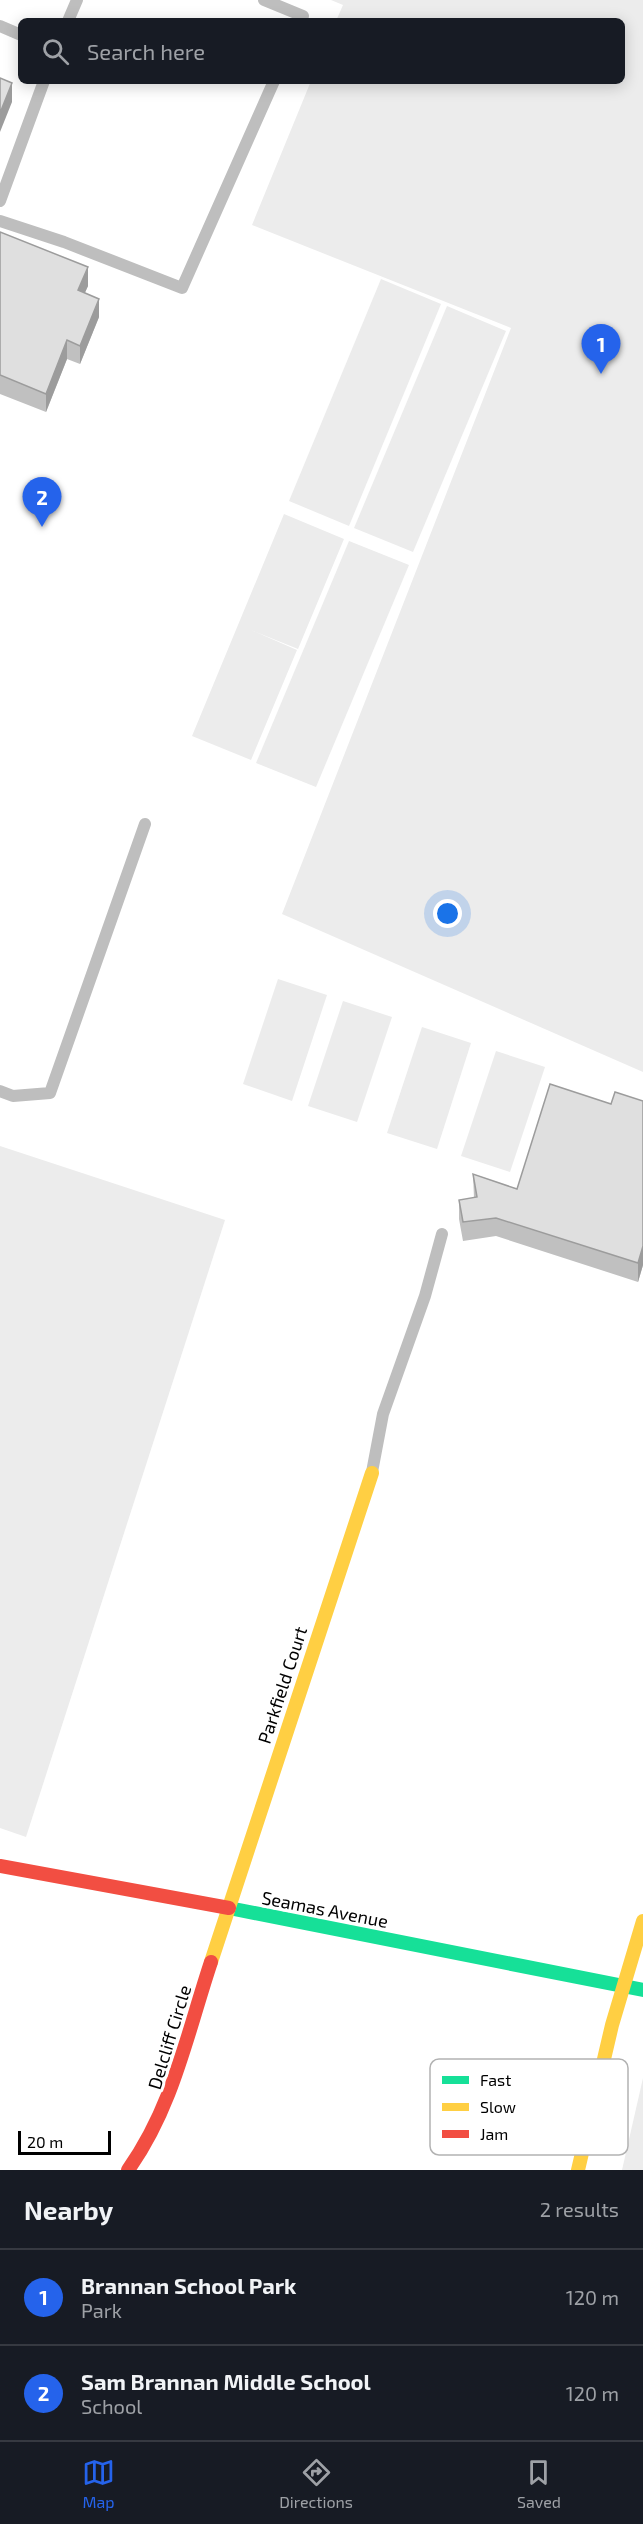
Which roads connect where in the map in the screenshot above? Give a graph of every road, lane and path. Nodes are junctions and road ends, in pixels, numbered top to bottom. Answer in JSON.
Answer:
{"nodes":[{"id":1,"x":77,"y":0,"type":"edge"},
{"id":2,"x":264,"y":0,"type":"edge"},
{"id":3,"x":69,"y":18,"type":"edge"},
{"id":4,"x":302,"y":18,"type":"edge"},
{"id":5,"x":0,"y":26,"type":"edge"},
{"id":6,"x":18,"y":34,"type":"edge"},
{"id":7,"x":43,"y":84,"type":"edge"},
{"id":8,"x":273,"y":84,"type":"edge"},
{"id":9,"x":0,"y":201,"type":"edge"},
{"id":10,"x":0,"y":221,"type":"edge"},
{"id":11,"x":145,"y":824,"type":"dead end"},
{"id":12,"x":0,"y":1091,"type":"edge"},
{"id":13,"x":442,"y":1234,"type":"dead end"},
{"id":14,"x":372,"y":1473,"type":"joint"},
{"id":15,"x":0,"y":1866,"type":"edge"},
{"id":16,"x":230,"y":1908,"type":"junction"},
{"id":17,"x":643,"y":1921,"type":"edge"},
{"id":18,"x":623,"y":1986,"type":"junction"},
{"id":19,"x":643,"y":1990,"type":"edge"},
{"id":20,"x":605,"y":2059,"type":"edge"},
{"id":21,"x":582,"y":2155,"type":"edge"},
{"id":22,"x":128,"y":2170,"type":"edge"},
{"id":23,"x":578,"y":2170,"type":"edge"}],
"edges":[{"from":1,"to":3,"type":"lane"},
{"from":2,"to":4,"type":"lane"},
{"from":5,"to":6,"type":"lane"},
{"from":7,"to":9,"type":"lane"},
{"from":8,"to":10,"type":"lane"},
{"from":11,"to":12,"type":"lane"},
{"from":13,"to":14,"type":"lane"},
{"from":14,"to":16,"type":"street","name":"Parkfield Court"},
{"from":15,"to":16,"type":"street","name":"Seamas Avenue"},
{"from":16,"to":18,"type":"street","name":"Seamas Avenue"},
{"from":16,"to":22,"type":"street","name":"Delcliff Circle"},
{"from":17,"to":18,"type":"street"},
{"from":18,"to":19,"type":"street","name":"Seamas Avenue"},
{"from":18,"to":20,"type":"street"},
{"from":21,"to":23,"type":"street"}]}
